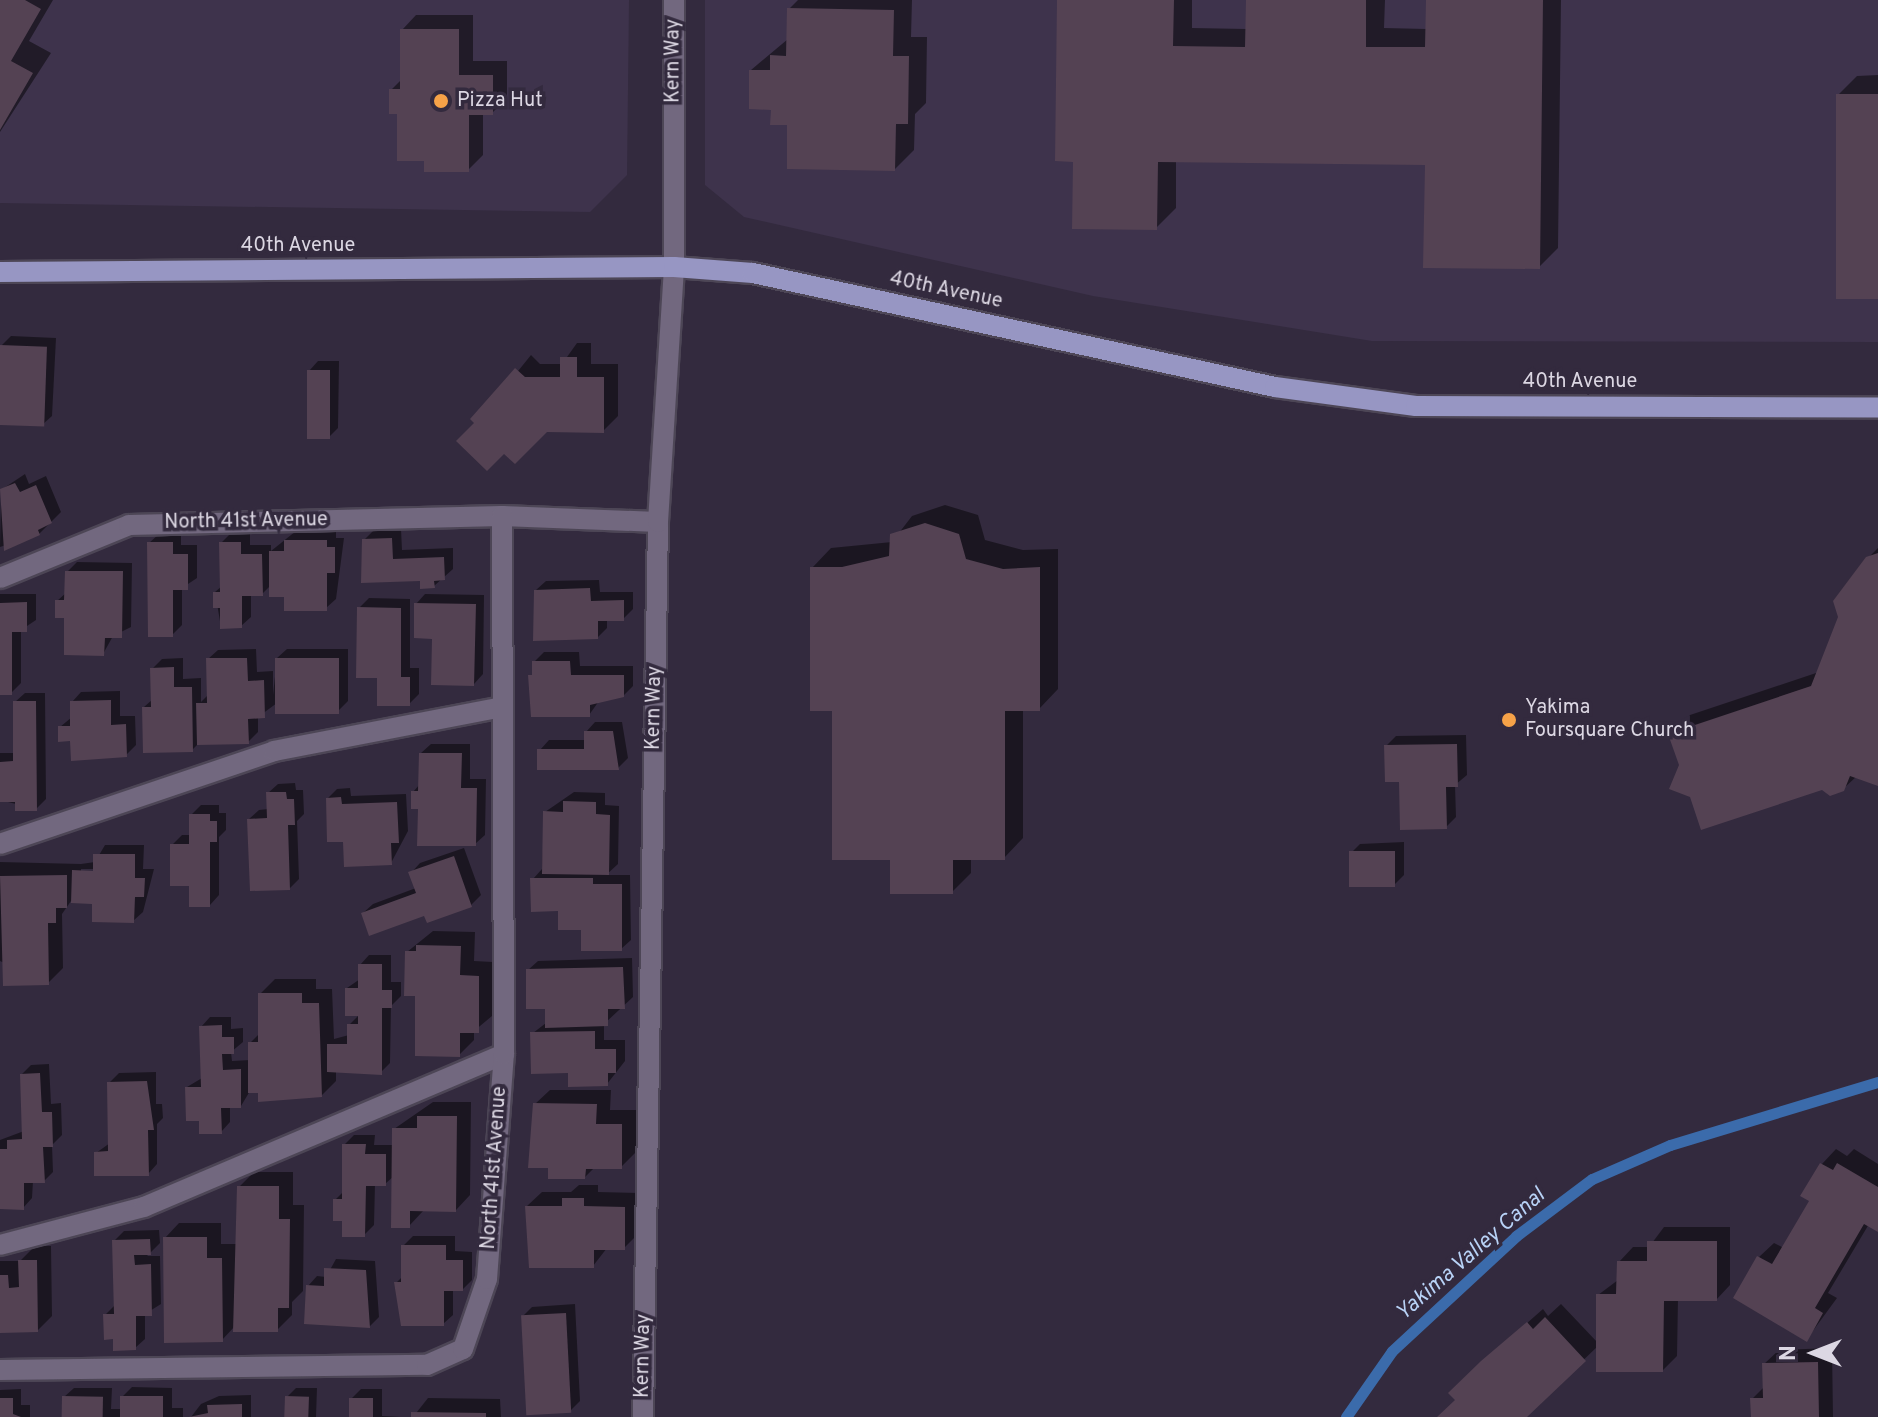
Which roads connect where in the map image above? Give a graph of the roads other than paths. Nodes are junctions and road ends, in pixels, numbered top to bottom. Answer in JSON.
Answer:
{"nodes":[{"id":1,"x":674,"y":0,"type":"edge"},
{"id":2,"x":674,"y":267,"type":"junction"},
{"id":3,"x":0,"y":272,"type":"edge"},
{"id":4,"x":1878,"y":408,"type":"edge"},
{"id":5,"x":502,"y":516,"type":"junction"},
{"id":6,"x":658,"y":522,"type":"junction"},
{"id":7,"x":0,"y":578,"type":"edge"},
{"id":8,"x":502,"y":707,"type":"junction"},
{"id":9,"x":0,"y":844,"type":"edge"},
{"id":10,"x":504,"y":1054,"type":"junction"},
{"id":11,"x":0,"y":1245,"type":"edge"},
{"id":12,"x":0,"y":1370,"type":"edge"},
{"id":13,"x":643,"y":1417,"type":"edge"}],
"edges":[{"from":1,"to":2,"type":"street","name":"Kern Way"},
{"from":2,"to":3,"type":"main road","name":"40th Avenue"},
{"from":2,"to":4,"type":"main road","name":"40th Avenue"},
{"from":2,"to":6,"type":"street","name":"Kern Way"},
{"from":5,"to":6,"type":"street","name":"North 41st Avenue"},
{"from":5,"to":7,"type":"street","name":"North 41st Avenue"},
{"from":5,"to":8,"type":"street","name":"North 41st Avenue"},
{"from":6,"to":13,"type":"street","name":"Kern Way"},
{"from":8,"to":9,"type":"street"},
{"from":8,"to":10,"type":"street","name":"North 41st Avenue"},
{"from":10,"to":11,"type":"street"},
{"from":10,"to":12,"type":"street","name":"North 41st Avenue"}]}
